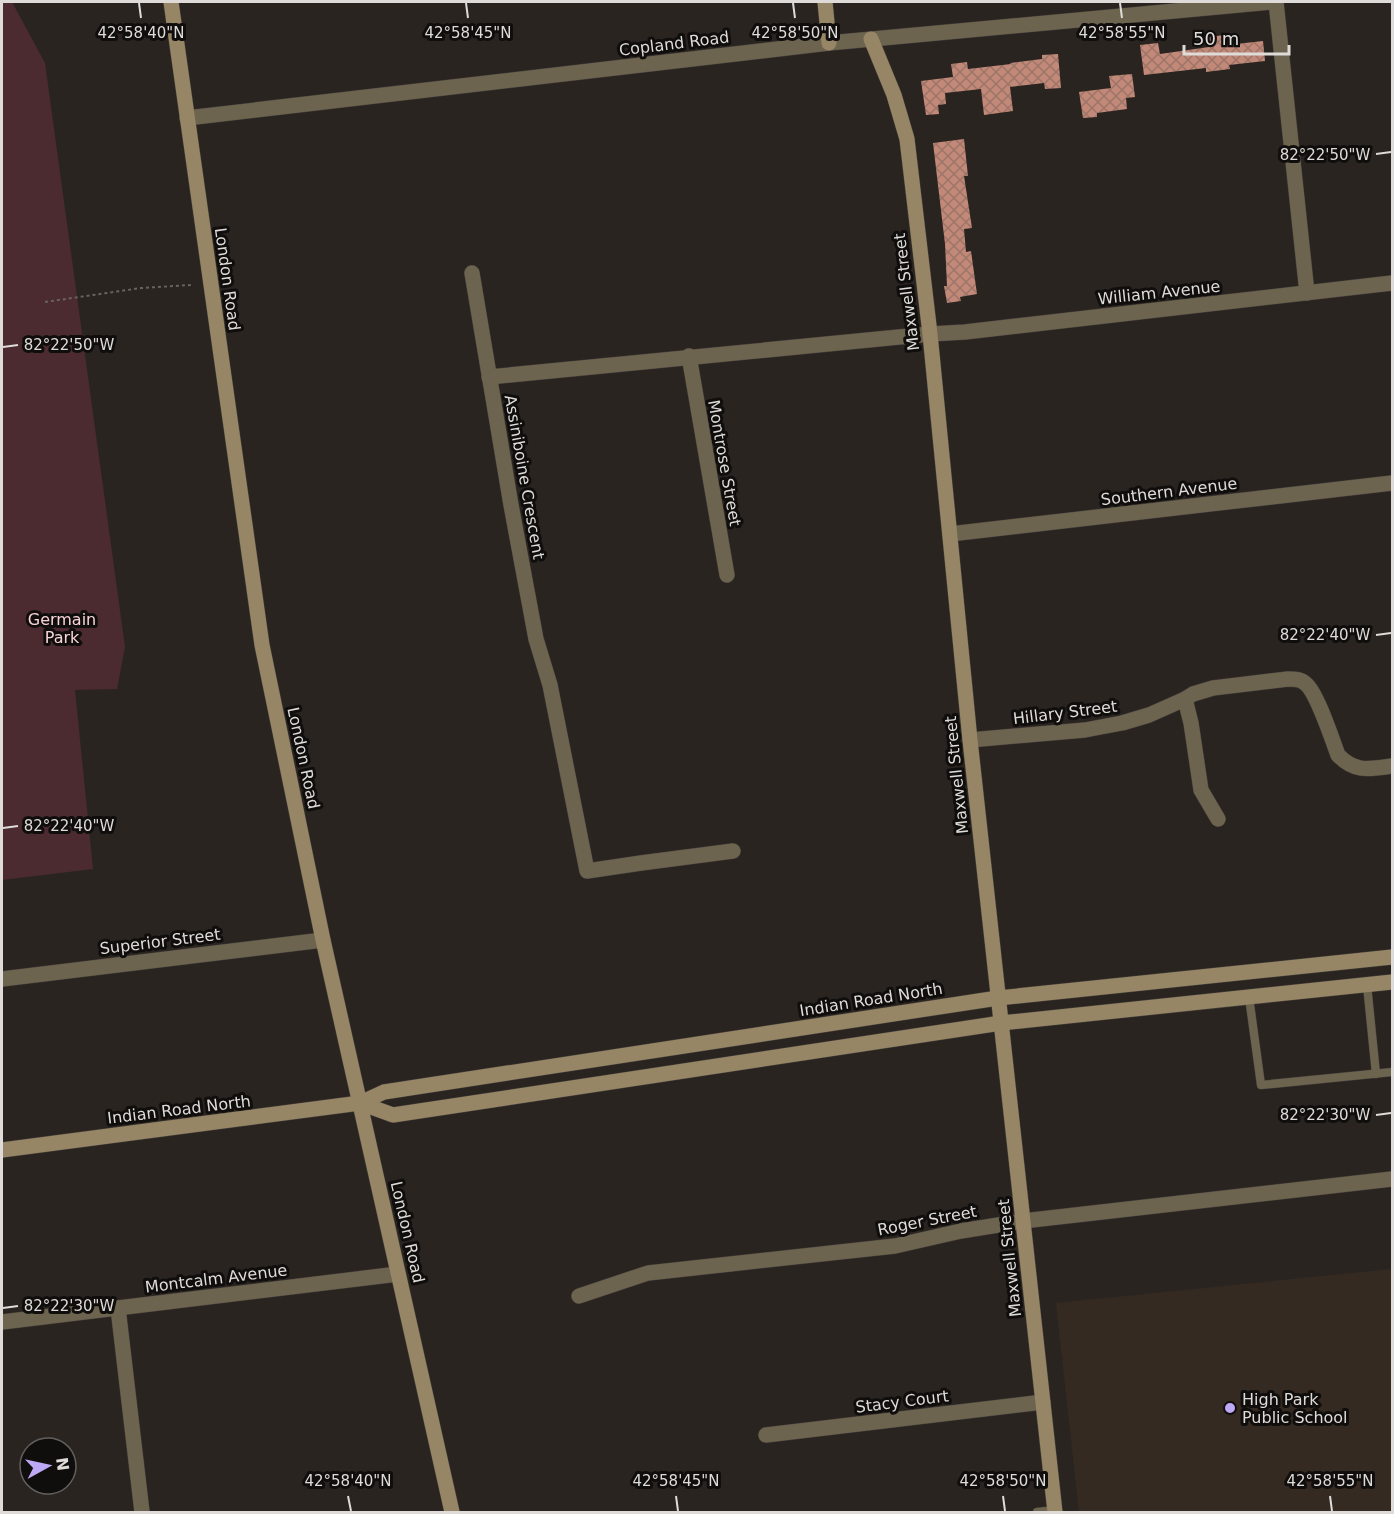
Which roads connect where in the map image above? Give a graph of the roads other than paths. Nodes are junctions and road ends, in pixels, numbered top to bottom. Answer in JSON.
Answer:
{"nodes":[{"id":1,"x":171,"y":2,"type":"edge"},
{"id":2,"x":825,"y":2,"type":"edge"},
{"id":3,"x":1274,"y":2,"type":"edge"},
{"id":4,"x":871,"y":39,"type":"junction"},
{"id":5,"x":829,"y":42,"type":"junction"},
{"id":6,"x":187,"y":118,"type":"junction"},
{"id":7,"x":472,"y":273,"type":"dead end"},
{"id":8,"x":1392,"y":283,"type":"edge"},
{"id":9,"x":1307,"y":293,"type":"junction"},
{"id":10,"x":930,"y":334,"type":"junction"},
{"id":11,"x":689,"y":356,"type":"junction"},
{"id":12,"x":489,"y":377,"type":"junction"},
{"id":13,"x":1392,"y":483,"type":"edge"},
{"id":14,"x":950,"y":534,"type":"junction"},
{"id":15,"x":727,"y":575,"type":"dead end"},
{"id":16,"x":1185,"y":699,"type":"junction"},
{"id":17,"x":970,"y":740,"type":"junction"},
{"id":18,"x":1392,"y":766,"type":"edge"},
{"id":19,"x":1218,"y":819,"type":"dead end"},
{"id":20,"x":733,"y":851,"type":"dead end"},
{"id":21,"x":323,"y":940,"type":"junction"},
{"id":22,"x":1392,"y":957,"type":"edge"},
{"id":23,"x":2,"y":979,"type":"edge"},
{"id":24,"x":1392,"y":982,"type":"edge"},
{"id":25,"x":1367,"y":985,"type":"junction"},
{"id":26,"x":1250,"y":997,"type":"junction"},
{"id":27,"x":998,"y":998,"type":"junction"},
{"id":28,"x":1001,"y":1023,"type":"junction"},
{"id":29,"x":1392,"y":1072,"type":"edge"},
{"id":30,"x":1376,"y":1074,"type":"junction"},
{"id":31,"x":360,"y":1103,"type":"junction"},
{"id":32,"x":2,"y":1150,"type":"edge"},
{"id":33,"x":1392,"y":1179,"type":"edge"},
{"id":34,"x":1023,"y":1221,"type":"junction"},
{"id":35,"x":398,"y":1274,"type":"junction"},
{"id":36,"x":579,"y":1296,"type":"dead end"},
{"id":37,"x":118,"y":1308,"type":"junction"},
{"id":38,"x":2,"y":1322,"type":"edge"},
{"id":39,"x":1043,"y":1402,"type":"junction"},
{"id":40,"x":766,"y":1435,"type":"dead end"},
{"id":41,"x":1055,"y":1511,"type":"edge"},
{"id":42,"x":142,"y":1512,"type":"edge"},
{"id":43,"x":452,"y":1512,"type":"edge"},
{"id":44,"x":1037,"y":1512,"type":"edge"}],
"edges":[{"from":1,"to":6,"type":"main road","name":"London Road"},
{"from":2,"to":5,"type":"main road"},
{"from":3,"to":4,"type":"street","name":"Copland Road"},
{"from":3,"to":9,"type":"street"},
{"from":4,"to":5,"type":"street","name":"Copland Road"},
{"from":4,"to":10,"type":"main road","name":"Maxwell Street"},
{"from":5,"to":6,"type":"street","name":"Copland Road"},
{"from":6,"to":21,"type":"main road","name":"London Road"},
{"from":7,"to":12,"type":"street"},
{"from":8,"to":9,"type":"street","name":"William Avenue"},
{"from":9,"to":10,"type":"street","name":"William Avenue"},
{"from":10,"to":11,"type":"street","name":"Assiniboine Crescent"},
{"from":10,"to":14,"type":"main road","name":"Maxwell Street"},
{"from":11,"to":12,"type":"street","name":"Assiniboine Crescent"},
{"from":11,"to":15,"type":"street","name":"Montrose Street"},
{"from":12,"to":20,"type":"street","name":"Assiniboine Crescent"},
{"from":13,"to":14,"type":"street","name":"Southern Avenue"},
{"from":14,"to":17,"type":"main road","name":"Maxwell Street"},
{"from":16,"to":17,"type":"street","name":"Hillary Street"},
{"from":16,"to":18,"type":"street","name":"Hillary Street"},
{"from":16,"to":19,"type":"street"},
{"from":17,"to":27,"type":"main road","name":"Maxwell Street"},
{"from":21,"to":23,"type":"street","name":"Superior Street"},
{"from":21,"to":31,"type":"main road","name":"London Road"},
{"from":22,"to":27,"type":"main road","name":"Indian Road North"},
{"from":24,"to":25,"type":"main road","name":"Indian Road North"},
{"from":25,"to":26,"type":"main road","name":"Indian Road North"},
{"from":25,"to":30,"type":"lane"},
{"from":26,"to":28,"type":"main road","name":"Indian Road North"},
{"from":26,"to":30,"type":"lane"},
{"from":27,"to":28,"type":"main road","name":"Maxwell Street"},
{"from":27,"to":31,"type":"main road","name":"Indian Road North"},
{"from":28,"to":31,"type":"main road","name":"Indian Road North"},
{"from":28,"to":34,"type":"main road","name":"Maxwell Street"},
{"from":29,"to":30,"type":"lane"},
{"from":31,"to":32,"type":"main road","name":"Indian Road North"},
{"from":31,"to":35,"type":"main road","name":"London Road"},
{"from":33,"to":34,"type":"street","name":"Roger Street"},
{"from":34,"to":36,"type":"street","name":"Roger Street"},
{"from":34,"to":39,"type":"main road","name":"Maxwell Street"},
{"from":35,"to":37,"type":"street","name":"Montcalm Avenue"},
{"from":35,"to":43,"type":"main road","name":"London Road"},
{"from":37,"to":38,"type":"street","name":"Montcalm Avenue"},
{"from":37,"to":42,"type":"street"},
{"from":39,"to":40,"type":"street","name":"Stacy Court"},
{"from":39,"to":41,"type":"main road","name":"Maxwell Street"},
{"from":41,"to":44,"type":"lane"}]}
